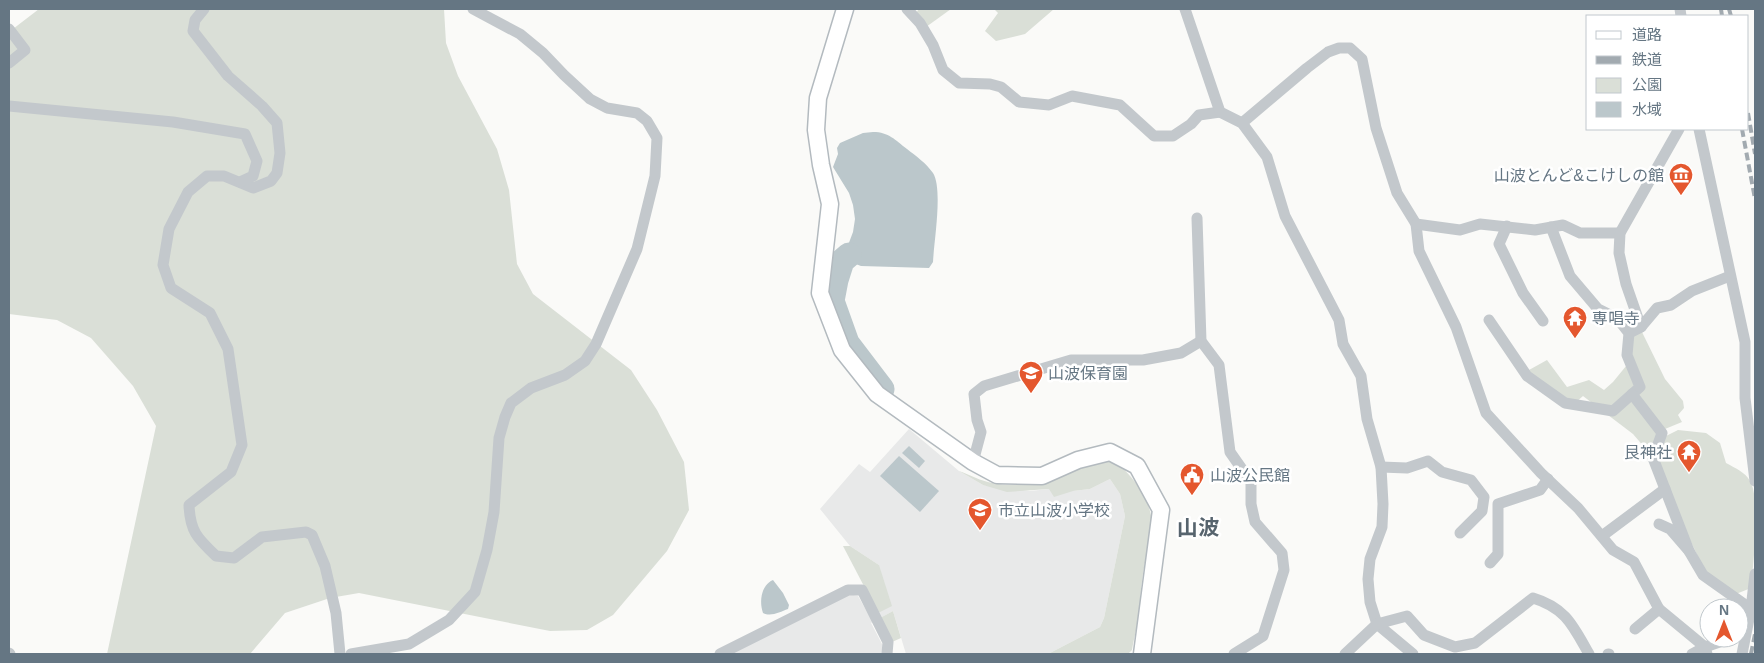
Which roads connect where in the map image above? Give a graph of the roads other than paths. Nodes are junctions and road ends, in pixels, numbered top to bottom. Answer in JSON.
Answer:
{"nodes":[{"id":1,"x":204,"y":9,"type":"edge"},
{"id":2,"x":473,"y":9,"type":"edge"},
{"id":3,"x":845,"y":9,"type":"edge"},
{"id":4,"x":907,"y":9,"type":"edge"},
{"id":5,"x":1185,"y":9,"type":"edge"},
{"id":6,"x":9,"y":28,"type":"edge"},
{"id":7,"x":9,"y":63,"type":"edge"},
{"id":8,"x":9,"y":106,"type":"edge"},
{"id":9,"x":1220,"y":112,"type":"junction"},
{"id":10,"x":1242,"y":123,"type":"junction"},
{"id":11,"x":1678,"y":130,"type":"edge"},
{"id":12,"x":1699,"y":130,"type":"edge"},
{"id":13,"x":240,"y":182,"type":"junction"},
{"id":14,"x":1197,"y":218,"type":"dead end"},
{"id":15,"x":1416,"y":224,"type":"junction"},
{"id":16,"x":1507,"y":226,"type":"junction"},
{"id":17,"x":1551,"y":227,"type":"junction"},
{"id":18,"x":1620,"y":233,"type":"junction"},
{"id":19,"x":1730,"y":276,"type":"junction"},
{"id":20,"x":1489,"y":320,"type":"dead end"},
{"id":21,"x":1543,"y":321,"type":"dead end"},
{"id":22,"x":1641,"y":327,"type":"junction"},
{"id":23,"x":1629,"y":333,"type":"junction"},
{"id":24,"x":1201,"y":341,"type":"junction"},
{"id":25,"x":1632,"y":394,"type":"junction"},
{"id":26,"x":972,"y":462,"type":"junction"},
{"id":27,"x":1381,"y":467,"type":"junction"},
{"id":28,"x":1548,"y":479,"type":"junction"},
{"id":29,"x":1755,"y":481,"type":"edge"},
{"id":30,"x":1665,"y":490,"type":"junction"},
{"id":31,"x":1659,"y":524,"type":"dead end"},
{"id":32,"x":1460,"y":533,"type":"dead end"},
{"id":33,"x":1602,"y":536,"type":"junction"},
{"id":34,"x":1689,"y":551,"type":"junction"},
{"id":35,"x":1490,"y":562,"type":"dead end"},
{"id":36,"x":1755,"y":574,"type":"edge"},
{"id":37,"x":1659,"y":609,"type":"junction"},
{"id":38,"x":1751,"y":609,"type":"junction"},
{"id":39,"x":1749,"y":615,"type":"edge"},
{"id":40,"x":1377,"y":624,"type":"junction"},
{"id":41,"x":1635,"y":629,"type":"dead end"},
{"id":42,"x":1706,"y":651,"type":"edge"},
{"id":43,"x":340,"y":654,"type":"edge"},
{"id":44,"x":351,"y":654,"type":"edge"},
{"id":45,"x":720,"y":654,"type":"edge"},
{"id":46,"x":887,"y":654,"type":"edge"},
{"id":47,"x":1142,"y":654,"type":"edge"},
{"id":48,"x":1238,"y":654,"type":"edge"},
{"id":49,"x":1345,"y":654,"type":"edge"},
{"id":50,"x":1413,"y":654,"type":"edge"},
{"id":51,"x":1589,"y":654,"type":"edge"},
{"id":52,"x":1692,"y":654,"type":"edge"}],
"edges":[{"from":1,"to":13,"type":"street"},
{"from":2,"to":44,"type":"street"},
{"from":3,"to":26,"type":"street"},
{"from":4,"to":9,"type":"street"},
{"from":5,"to":9,"type":"street"},
{"from":6,"to":7,"type":"street"},
{"from":8,"to":13,"type":"street"},
{"from":9,"to":10,"type":"street"},
{"from":10,"to":15,"type":"street"},
{"from":10,"to":27,"type":"street"},
{"from":11,"to":18,"type":"street"},
{"from":12,"to":19,"type":"street"},
{"from":13,"to":43,"type":"street"},
{"from":14,"to":24,"type":"street"},
{"from":15,"to":16,"type":"street"},
{"from":15,"to":28,"type":"street"},
{"from":16,"to":17,"type":"street"},
{"from":16,"to":21,"type":"street"},
{"from":17,"to":18,"type":"street"},
{"from":17,"to":23,"type":"street"},
{"from":18,"to":22,"type":"street"},
{"from":19,"to":22,"type":"street"},
{"from":19,"to":29,"type":"street"},
{"from":20,"to":25,"type":"street"},
{"from":22,"to":23,"type":"street"},
{"from":23,"to":25,"type":"street"},
{"from":24,"to":26,"type":"street"},
{"from":24,"to":48,"type":"street"},
{"from":25,"to":30,"type":"street"},
{"from":26,"to":47,"type":"street"},
{"from":27,"to":32,"type":"street"},
{"from":27,"to":40,"type":"street"},
{"from":28,"to":33,"type":"street"},
{"from":28,"to":35,"type":"street"},
{"from":30,"to":33,"type":"street"},
{"from":30,"to":34,"type":"street"},
{"from":31,"to":34,"type":"street"},
{"from":33,"to":37,"type":"street"},
{"from":34,"to":38,"type":"street"},
{"from":36,"to":38,"type":"street"},
{"from":37,"to":41,"type":"street"},
{"from":37,"to":42,"type":"street"},
{"from":38,"to":39,"type":"street"},
{"from":40,"to":49,"type":"street"},
{"from":40,"to":50,"type":"street"},
{"from":40,"to":51,"type":"street"},
{"from":42,"to":52,"type":"street"},
{"from":45,"to":46,"type":"street"}]}
